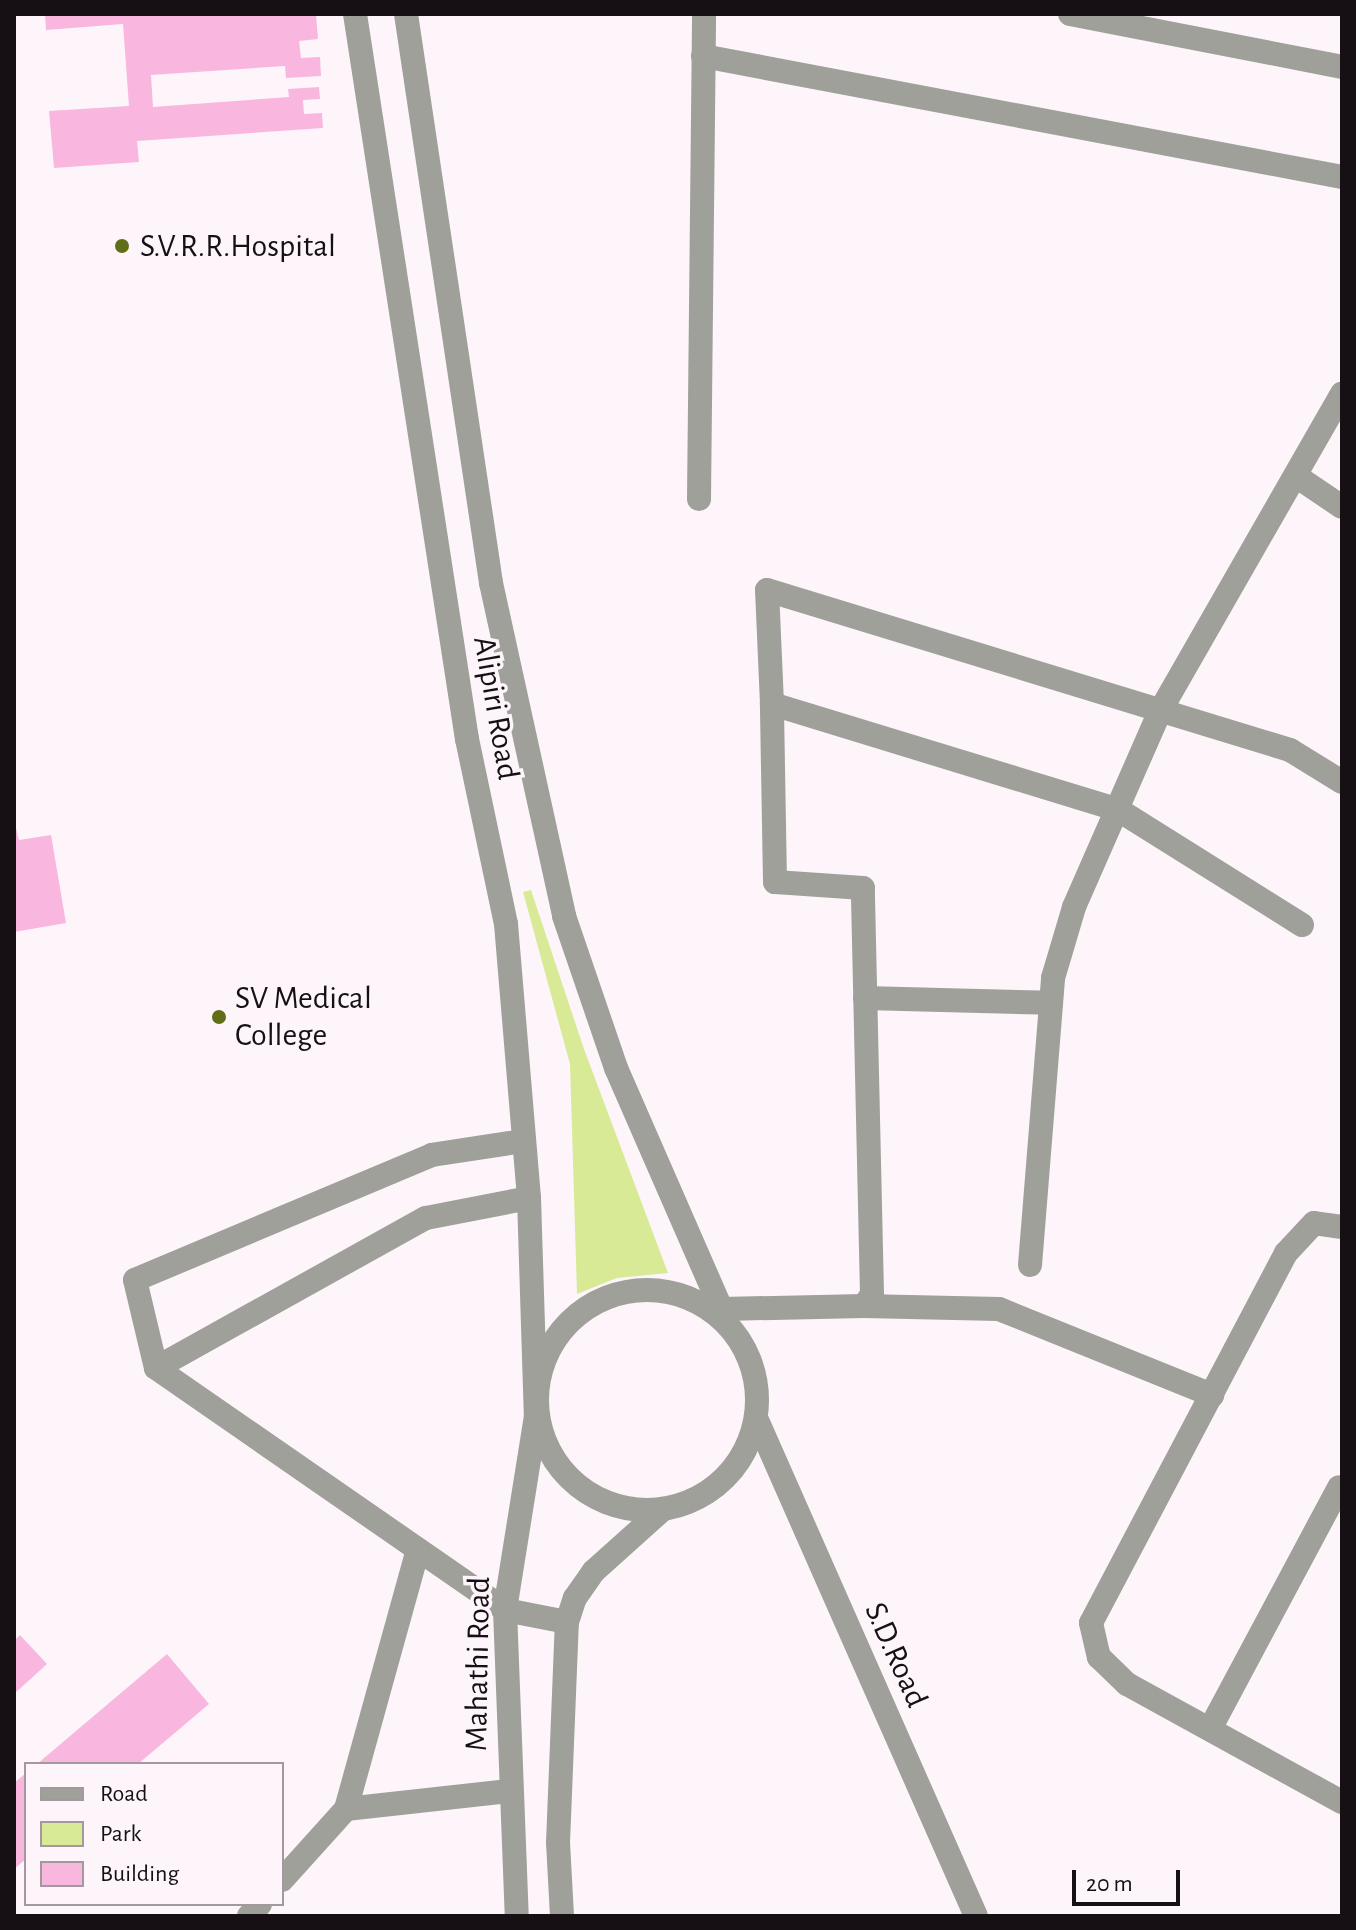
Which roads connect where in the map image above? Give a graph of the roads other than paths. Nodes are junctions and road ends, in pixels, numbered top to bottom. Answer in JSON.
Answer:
{"nodes":[{"id":1,"x":355,"y":14,"type":"edge"},
{"id":2,"x":406,"y":14,"type":"edge"},
{"id":3,"x":704,"y":14,"type":"edge"},
{"id":4,"x":1070,"y":14,"type":"edge"},
{"id":5,"x":703,"y":56,"type":"junction"},
{"id":6,"x":1342,"y":67,"type":"edge"},
{"id":7,"x":1342,"y":177,"type":"edge"},
{"id":8,"x":1342,"y":394,"type":"edge"},
{"id":9,"x":1296,"y":476,"type":"junction"},
{"id":10,"x":699,"y":499,"type":"dead end"},
{"id":11,"x":1342,"y":507,"type":"edge"},
{"id":12,"x":772,"y":704,"type":"junction"},
{"id":13,"x":1159,"y":713,"type":"junction"},
{"id":14,"x":1342,"y":782,"type":"edge"},
{"id":15,"x":1119,"y":810,"type":"junction"},
{"id":16,"x":1302,"y":925,"type":"dead end"},
{"id":17,"x":865,"y":998,"type":"junction"},
{"id":18,"x":1051,"y":1003,"type":"junction"},
{"id":19,"x":523,"y":1141,"type":"junction"},
{"id":20,"x":529,"y":1198,"type":"junction"},
{"id":21,"x":1342,"y":1227,"type":"edge"},
{"id":22,"x":1030,"y":1265,"type":"dead end"},
{"id":23,"x":864,"y":1306,"type":"junction"},
{"id":24,"x":725,"y":1316,"type":"junction"},
{"id":25,"x":156,"y":1368,"type":"junction"},
{"id":26,"x":1212,"y":1395,"type":"junction"},
{"id":27,"x":536,"y":1416,"type":"junction"},
{"id":28,"x":757,"y":1420,"type":"junction"},
{"id":29,"x":1339,"y":1487,"type":"dead end"},
{"id":30,"x":662,"y":1510,"type":"junction"},
{"id":31,"x":418,"y":1550,"type":"junction"},
{"id":32,"x":505,"y":1610,"type":"junction"},
{"id":33,"x":567,"y":1622,"type":"junction"},
{"id":34,"x":1210,"y":1729,"type":"junction"},
{"id":35,"x":509,"y":1791,"type":"junction"},
{"id":36,"x":1342,"y":1802,"type":"edge"},
{"id":37,"x":346,"y":1809,"type":"junction"},
{"id":38,"x":284,"y":1878,"type":"edge"},
{"id":39,"x":517,"y":1916,"type":"edge"},
{"id":40,"x":562,"y":1916,"type":"edge"},
{"id":41,"x":976,"y":1916,"type":"edge"}],
"edges":[{"from":1,"to":19,"type":"street","name":"Alipiri Road"},
{"from":2,"to":24,"type":"street","name":"Alipiri Road"},
{"from":3,"to":5,"type":"street"},
{"from":4,"to":6,"type":"street"},
{"from":5,"to":7,"type":"street"},
{"from":5,"to":10,"type":"street"},
{"from":8,"to":9,"type":"street"},
{"from":9,"to":11,"type":"street"},
{"from":9,"to":13,"type":"street"},
{"from":12,"to":13,"type":"street"},
{"from":12,"to":15,"type":"street"},
{"from":12,"to":17,"type":"street"},
{"from":13,"to":14,"type":"street"},
{"from":13,"to":15,"type":"street"},
{"from":15,"to":16,"type":"street"},
{"from":15,"to":18,"type":"street"},
{"from":17,"to":18,"type":"street"},
{"from":17,"to":23,"type":"street"},
{"from":18,"to":22,"type":"street"},
{"from":19,"to":20,"type":"street","name":"Alipiri Road"},
{"from":19,"to":25,"type":"street"},
{"from":20,"to":25,"type":"street"},
{"from":20,"to":27,"type":"street","name":"Alipiri Road"},
{"from":21,"to":26,"type":"street"},
{"from":23,"to":24,"type":"street"},
{"from":23,"to":26,"type":"street"},
{"from":24,"to":27,"type":"street"},
{"from":24,"to":28,"type":"street"},
{"from":25,"to":31,"type":"street"},
{"from":26,"to":34,"type":"street"},
{"from":27,"to":30,"type":"street"},
{"from":27,"to":32,"type":"street","name":"Mahathi Road"},
{"from":28,"to":30,"type":"street"},
{"from":28,"to":41,"type":"street","name":"S.D.Road"},
{"from":29,"to":34,"type":"street"},
{"from":30,"to":33,"type":"street"},
{"from":31,"to":32,"type":"street"},
{"from":31,"to":37,"type":"street"},
{"from":32,"to":33,"type":"street"},
{"from":32,"to":35,"type":"street","name":"Mahathi Road"},
{"from":33,"to":40,"type":"street"},
{"from":34,"to":36,"type":"street"},
{"from":35,"to":37,"type":"street"},
{"from":35,"to":39,"type":"street","name":"Mahathi Road"},
{"from":37,"to":38,"type":"street"}]}
